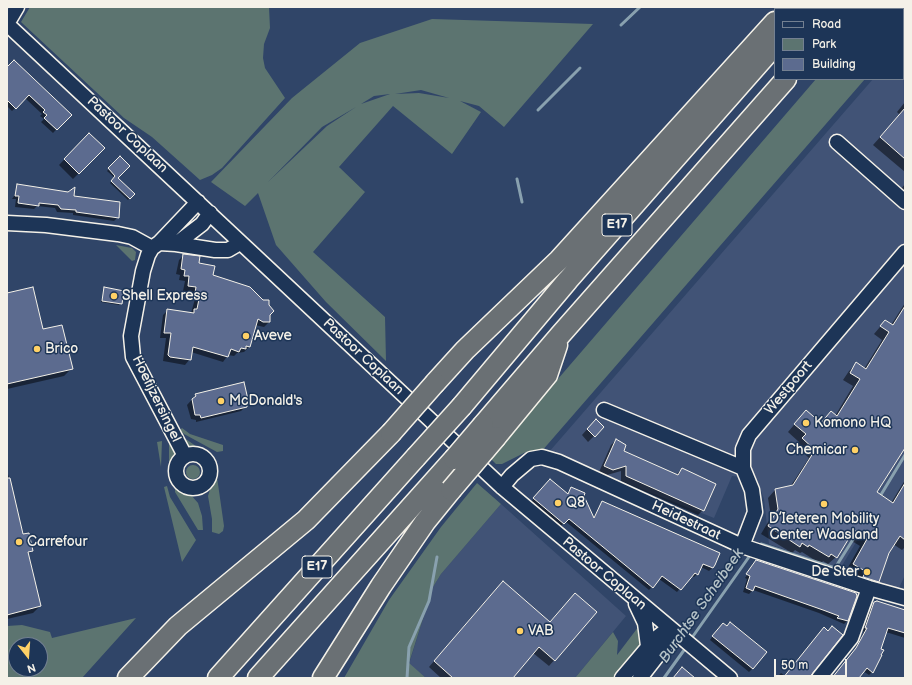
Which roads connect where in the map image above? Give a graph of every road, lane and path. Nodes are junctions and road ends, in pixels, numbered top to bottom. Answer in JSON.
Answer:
{"nodes":[{"id":1,"x":17,"y":7,"type":"edge"},
{"id":2,"x":774,"y":23,"type":"edge"},
{"id":3,"x":7,"y":24,"type":"edge"},
{"id":4,"x":774,"y":47,"type":"edge"},
{"id":5,"x":785,"y":80,"type":"edge"},
{"id":6,"x":837,"y":142,"type":"dead end"},
{"id":7,"x":198,"y":202,"type":"junction"},
{"id":8,"x":905,"y":202,"type":"edge"},
{"id":9,"x":210,"y":213,"type":"junction"},
{"id":10,"x":7,"y":223,"type":"edge"},
{"id":11,"x":240,"y":243,"type":"junction"},
{"id":12,"x":176,"y":244,"type":"junction"},
{"id":13,"x":156,"y":246,"type":"junction"},
{"id":14,"x":905,"y":252,"type":"edge"},
{"id":15,"x":604,"y":410,"type":"dead end"},
{"id":16,"x":185,"y":456,"type":"dead end"},
{"id":17,"x":743,"y":468,"type":"junction"},
{"id":18,"x":444,"y":484,"type":"junction"},
{"id":19,"x":502,"y":487,"type":"junction"},
{"id":20,"x":742,"y":546,"type":"junction"},
{"id":21,"x":869,"y":588,"type":"junction"},
{"id":22,"x":631,"y":597,"type":"junction"},
{"id":23,"x":905,"y":598,"type":"edge"},
{"id":24,"x":672,"y":631,"type":"junction"},
{"id":25,"x":648,"y":646,"type":"junction"},
{"id":26,"x":132,"y":676,"type":"edge"},
{"id":27,"x":218,"y":678,"type":"edge"},
{"id":28,"x":258,"y":678,"type":"edge"},
{"id":29,"x":322,"y":678,"type":"edge"},
{"id":30,"x":622,"y":678,"type":"edge"},
{"id":31,"x":640,"y":678,"type":"edge"},
{"id":32,"x":730,"y":678,"type":"edge"},
{"id":33,"x":818,"y":678,"type":"edge"}],
"edges":[{"from":1,"to":3,"type":"street"},
{"from":2,"to":26,"type":"highway","bridge":true},
{"from":3,"to":7,"type":"street","name":"Pastoor Coplaan"},
{"from":4,"to":27,"type":"highway","number":"E17","bridge":true},
{"from":5,"to":18,"type":"highway","number":"E17","bridge":true},
{"from":6,"to":8,"type":"street"},
{"from":7,"to":9,"type":"street","name":"Pastoor Coplaan"},
{"from":7,"to":13,"type":"street","name":"Hoefijzersingel"},
{"from":9,"to":11,"type":"street","name":"Pastoor Coplaan"},
{"from":9,"to":12,"type":"street"},
{"from":10,"to":13,"type":"street"},
{"from":11,"to":12,"type":"street"},
{"from":11,"to":19,"type":"street","name":"Pastoor Coplaan"},
{"from":12,"to":13,"type":"street"},
{"from":13,"to":16,"type":"street","name":"Hoefijzersingel"},
{"from":14,"to":17,"type":"street","name":"Westpoort"},
{"from":15,"to":17,"type":"street"},
{"from":17,"to":20,"type":"street","name":"Westpoort"},
{"from":18,"to":28,"type":"highway","number":"E17"},
{"from":18,"to":29,"type":"highway"},
{"from":19,"to":20,"type":"street","name":"Heidestraat"},
{"from":19,"to":22,"type":"street","name":"Pastoor Coplaan"},
{"from":20,"to":21,"type":"street","name":"Heidestraat"},
{"from":21,"to":23,"type":"street","name":"Heidestraat"},
{"from":21,"to":33,"type":"street"},
{"from":22,"to":24,"type":"street","name":"Pastoor Coplaan"},
{"from":22,"to":25,"type":"street"},
{"from":24,"to":25,"type":"street"},
{"from":24,"to":31,"type":"street"},
{"from":24,"to":32,"type":"street","name":"Pastoor Coplaan"},
{"from":25,"to":30,"type":"street"}]}
